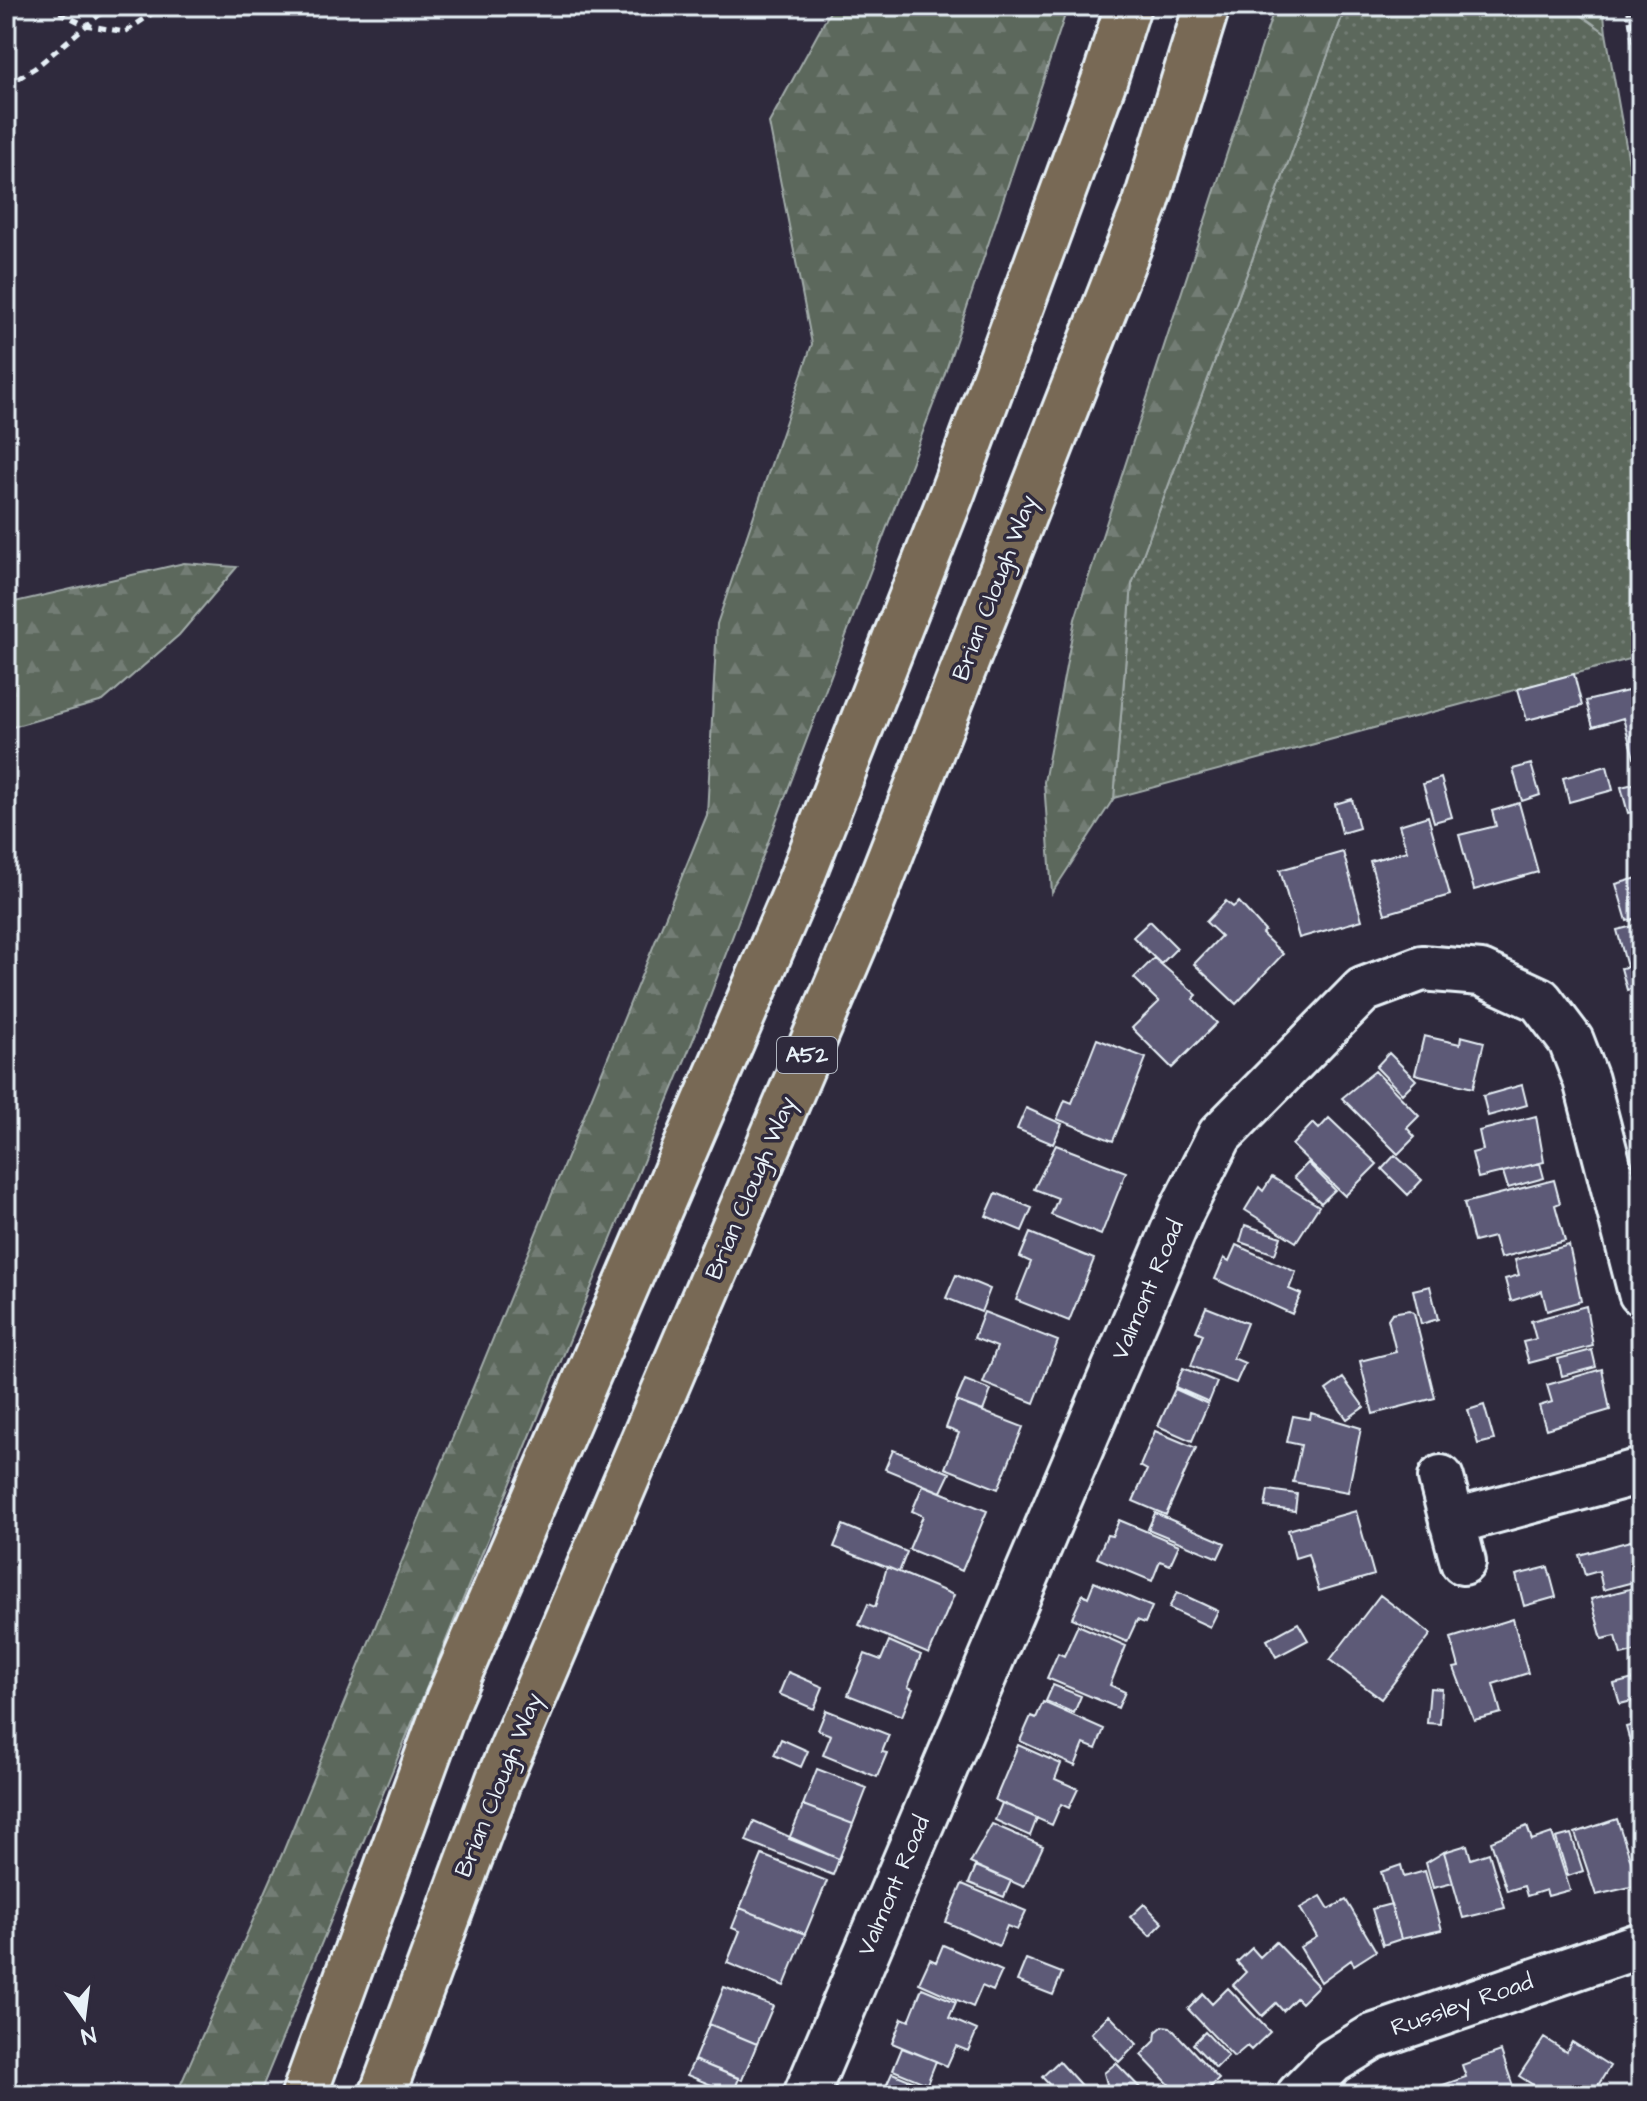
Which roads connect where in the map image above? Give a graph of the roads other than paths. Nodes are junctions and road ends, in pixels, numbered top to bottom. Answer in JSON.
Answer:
{"nodes":[{"id":1,"x":1128,"y":6,"type":"edge"},
{"id":2,"x":1207,"y":6,"type":"edge"},
{"id":3,"x":1641,"y":1293,"type":"edge"},
{"id":4,"x":1641,"y":1471,"type":"edge"},
{"id":5,"x":1441,"y":1478,"type":"dead end"},
{"id":6,"x":1641,"y":1945,"type":"edge"},
{"id":7,"x":304,"y":2095,"type":"edge"},
{"id":8,"x":382,"y":2095,"type":"edge"},
{"id":9,"x":806,"y":2095,"type":"edge"},
{"id":10,"x":1299,"y":2095,"type":"edge"}],
"edges":[{"from":1,"to":7,"type":"highway"},
{"from":2,"to":8,"type":"highway","name":"Brian Clough Way","number":"A52"},
{"from":3,"to":9,"type":"street","name":"Valmont Road"},
{"from":4,"to":5,"type":"street"},
{"from":6,"to":10,"type":"street","name":"Russley Road"}]}
